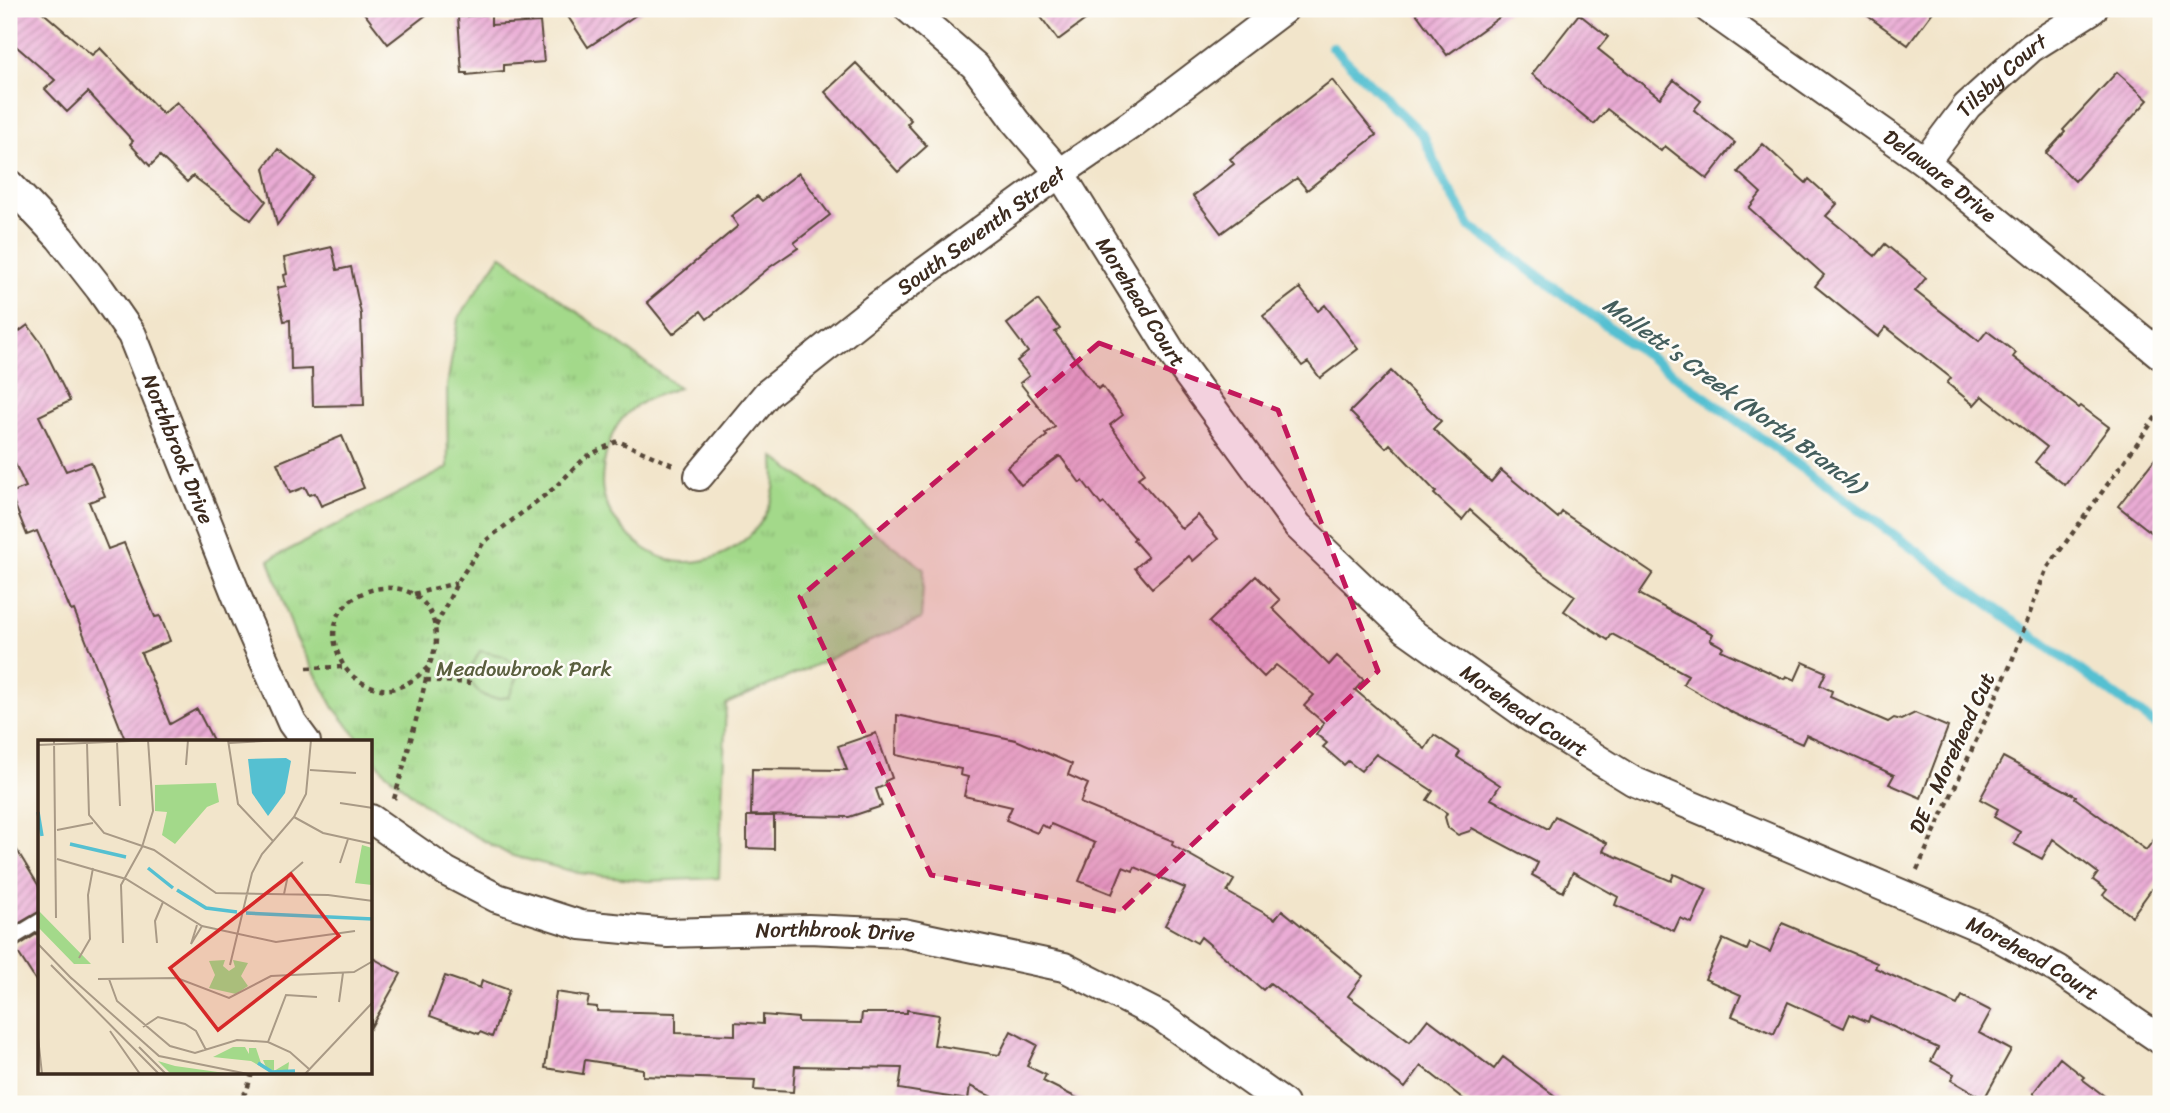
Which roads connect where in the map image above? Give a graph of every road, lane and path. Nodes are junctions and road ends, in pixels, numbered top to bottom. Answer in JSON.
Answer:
{"nodes":[{"id":1,"x":909,"y":9,"type":"edge"},
{"id":2,"x":1284,"y":9,"type":"edge"},
{"id":3,"x":1709,"y":9,"type":"edge"},
{"id":4,"x":2093,"y":9,"type":"edge"},
{"id":5,"x":1925,"y":162,"type":"junction"},
{"id":6,"x":1060,"y":173,"type":"junction"},
{"id":7,"x":9,"y":184,"type":"edge"},
{"id":8,"x":2161,"y":355,"type":"edge"},
{"id":9,"x":2161,"y":410,"type":"edge"},
{"id":10,"x":699,"y":477,"type":"joint"},
{"id":11,"x":457,"y":583,"type":"junction"},
{"id":12,"x":414,"y":594,"type":"junction"},
{"id":13,"x":436,"y":627,"type":"junction"},
{"id":14,"x":429,"y":666,"type":"junction"},
{"id":15,"x":343,"y":667,"type":"junction"},
{"id":16,"x":307,"y":668,"type":"dead end"},
{"id":17,"x":426,"y":680,"type":"junction"},
{"id":18,"x":472,"y":683,"type":"dead end"},
{"id":19,"x":305,"y":740,"type":"edge"},
{"id":20,"x":382,"y":812,"type":"edge"},
{"id":21,"x":1923,"y":853,"type":"dead end"},
{"id":22,"x":38,"y":922,"type":"edge"},
{"id":23,"x":9,"y":940,"type":"edge"},
{"id":24,"x":2161,"y":1040,"type":"edge"},
{"id":25,"x":252,"y":1074,"type":"edge"},
{"id":26,"x":237,"y":1104,"type":"edge"},
{"id":27,"x":1284,"y":1104,"type":"edge"}],
"edges":[{"from":1,"to":6,"type":"street","name":"Morehead Court"},
{"from":2,"to":6,"type":"street","name":"South Seventh Street"},
{"from":3,"to":5,"type":"street","name":"Delaware Drive"},
{"from":4,"to":5,"type":"street","name":"Tilsby Court"},
{"from":5,"to":8,"type":"street","name":"Delaware Drive"},
{"from":6,"to":10,"type":"street","name":"South Seventh Street"},
{"from":6,"to":24,"type":"street","name":"Morehead Court"},
{"from":7,"to":19,"type":"street","name":"Northbrook Drive"},
{"from":9,"to":21,"type":"path","name":"DE - Morehead Cut"},
{"from":10,"to":11,"type":"path"},
{"from":11,"to":12,"type":"path"},
{"from":11,"to":13,"type":"path"},
{"from":12,"to":13,"type":"path"},
{"from":12,"to":15,"type":"path"},
{"from":13,"to":14,"type":"path"},
{"from":14,"to":15,"type":"path"},
{"from":14,"to":17,"type":"path"},
{"from":15,"to":16,"type":"path"},
{"from":17,"to":18,"type":"path"},
{"from":17,"to":20,"type":"path"},
{"from":20,"to":27,"type":"street","name":"Northbrook Drive"},
{"from":22,"to":23,"type":"lane"},
{"from":25,"to":26,"type":"path"}]}
